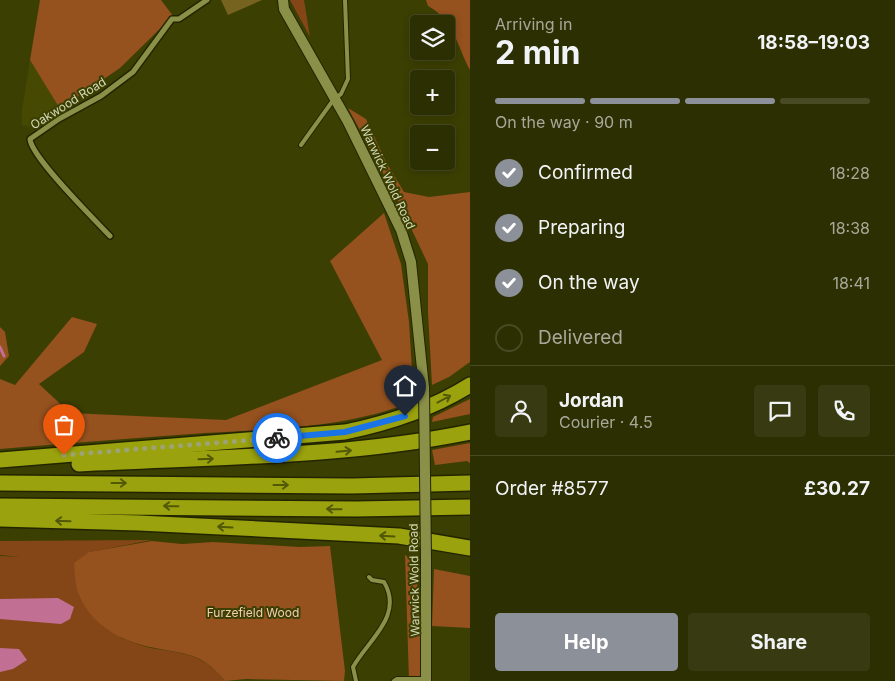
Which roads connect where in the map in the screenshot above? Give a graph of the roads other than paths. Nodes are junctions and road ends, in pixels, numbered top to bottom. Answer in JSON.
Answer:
{"nodes":[{"id":1,"x":207,"y":0,"type":"edge"},
{"id":2,"x":283,"y":0,"type":"edge"},
{"id":3,"x":345,"y":0,"type":"edge"},
{"id":4,"x":334,"y":99,"type":"junction"},
{"id":5,"x":301,"y":145,"type":"dead end"},
{"id":6,"x":110,"y":236,"type":"dead end"},
{"id":7,"x":470,"y":385,"type":"edge"},
{"id":8,"x":470,"y":432,"type":"edge"},
{"id":9,"x":0,"y":460,"type":"edge"},
{"id":10,"x":0,"y":469,"type":"edge"},
{"id":11,"x":0,"y":483,"type":"edge"},
{"id":12,"x":470,"y":483,"type":"edge"},
{"id":13,"x":0,"y":506,"type":"edge"},
{"id":14,"x":470,"y":507,"type":"edge"},
{"id":15,"x":0,"y":519,"type":"edge"},
{"id":16,"x":470,"y":548,"type":"edge"},
{"id":17,"x":370,"y":577,"type":"dead end"},
{"id":18,"x":426,"y":680,"type":"edge"},
{"id":19,"x":356,"y":681,"type":"edge"},
{"id":20,"x":394,"y":681,"type":"edge"}],
"edges":[{"from":1,"to":6,"type":"street","name":"Oakwood Road"},
{"from":2,"to":4,"type":"street","name":"Warwick Wold Road"},
{"from":3,"to":4,"type":"lane"},
{"from":4,"to":5,"type":"lane"},
{"from":4,"to":18,"type":"street","name":"Warwick Wold Road","bridge":true},
{"from":9,"to":7,"type":"highway","one_way":true},
{"from":10,"to":8,"type":"highway","one_way":true},
{"from":11,"to":12,"type":"highway","one_way":true},
{"from":14,"to":13,"type":"highway","one_way":true},
{"from":16,"to":15,"type":"highway","one_way":true},
{"from":17,"to":19,"type":"lane"},
{"from":18,"to":20,"type":"lane"}]}
